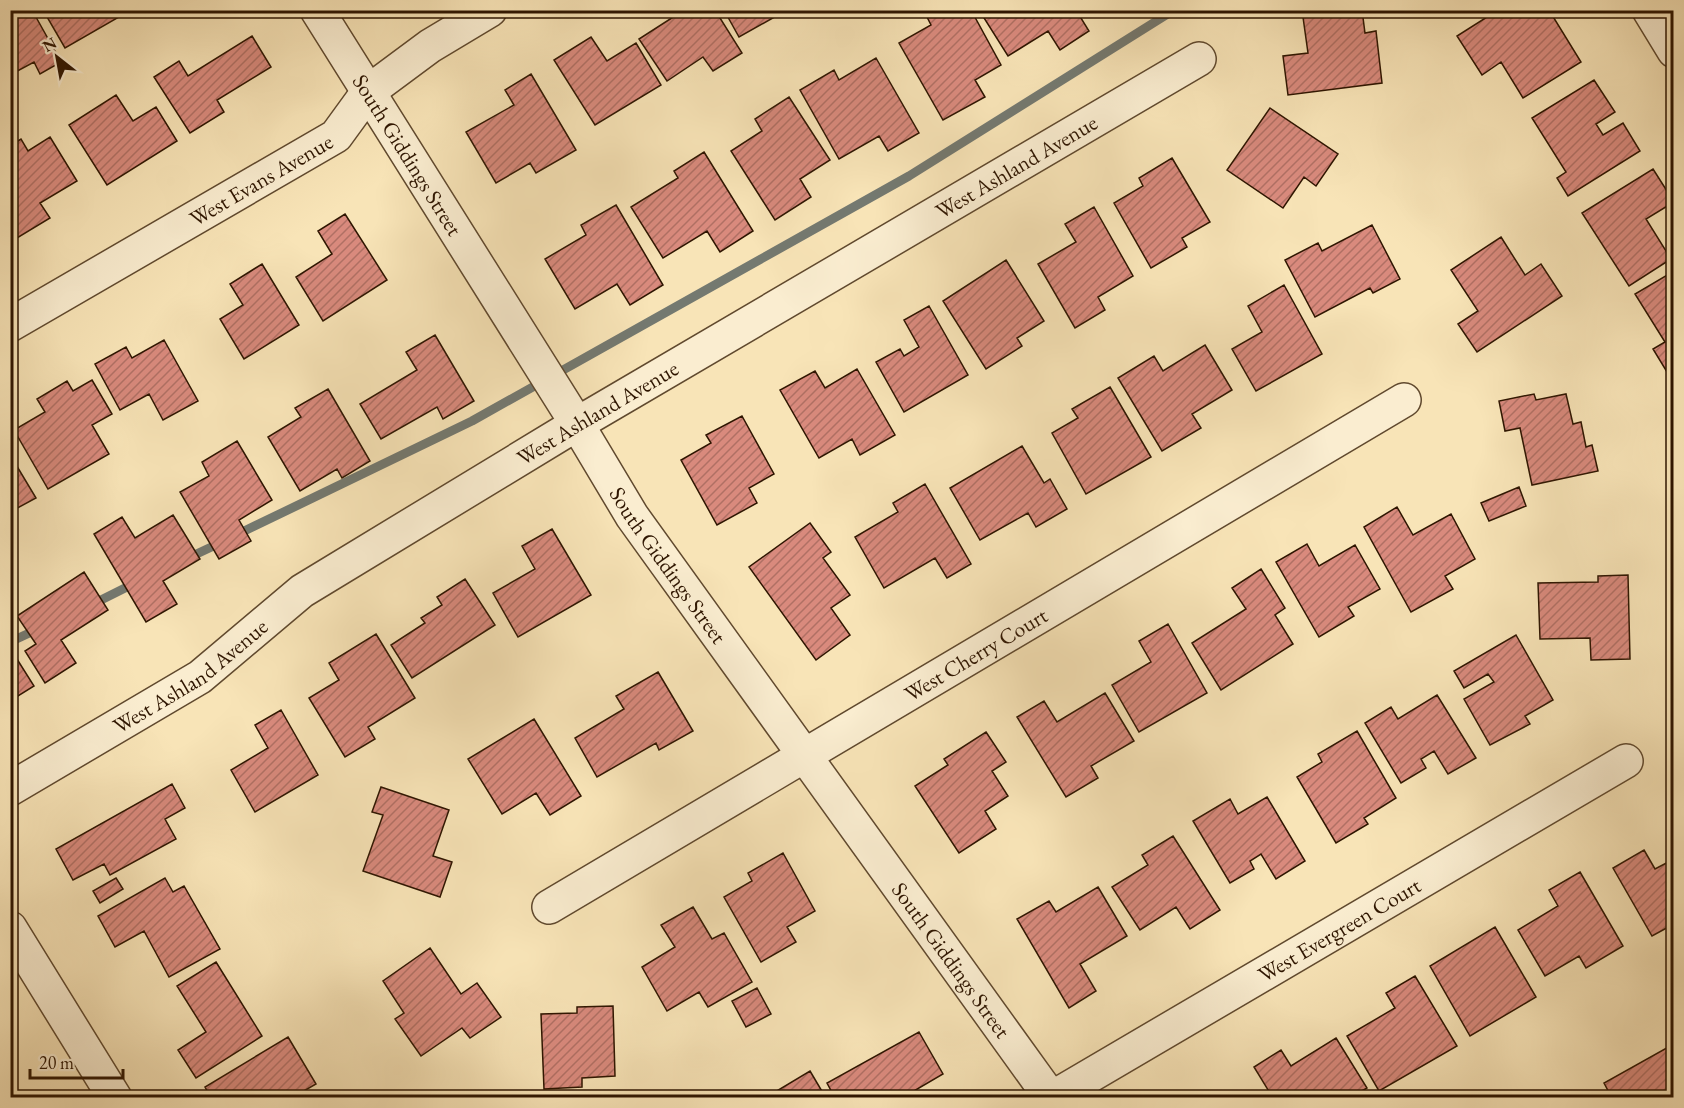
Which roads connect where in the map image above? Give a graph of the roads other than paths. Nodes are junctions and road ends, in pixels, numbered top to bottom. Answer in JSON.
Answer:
{"nodes":[{"id":1,"x":316,"y":10,"type":"edge"},
{"id":2,"x":490,"y":10,"type":"edge"},
{"id":3,"x":1649,"y":10,"type":"edge"},
{"id":4,"x":1674,"y":51,"type":"edge"},
{"id":5,"x":1199,"y":59,"type":"dead end"},
{"id":6,"x":368,"y":92,"type":"junction"},
{"id":7,"x":10,"y":325,"type":"edge"},
{"id":8,"x":1404,"y":400,"type":"dead end"},
{"id":9,"x":577,"y":423,"type":"junction"},
{"id":10,"x":804,"y":756,"type":"junction"},
{"id":11,"x":1626,"y":761,"type":"dead end"},
{"id":12,"x":10,"y":789,"type":"edge"},
{"id":13,"x":549,"y":907,"type":"dead end"},
{"id":14,"x":10,"y":928,"type":"edge"},
{"id":15,"x":115,"y":1098,"type":"edge"},
{"id":16,"x":1052,"y":1098,"type":"edge"}],
"edges":[{"from":1,"to":6,"type":"street","name":"South Giddings Street"},
{"from":2,"to":6,"type":"street","name":"West Evans Avenue"},
{"from":3,"to":4,"type":"street"},
{"from":5,"to":9,"type":"street","name":"West Ashland Avenue"},
{"from":6,"to":7,"type":"street","name":"West Evans Avenue"},
{"from":6,"to":9,"type":"street","name":"South Giddings Street"},
{"from":8,"to":10,"type":"street","name":"West Cherry Court"},
{"from":9,"to":10,"type":"street","name":"South Giddings Street"},
{"from":9,"to":12,"type":"street","name":"West Ashland Avenue"},
{"from":10,"to":13,"type":"street","name":"West Cherry Court"},
{"from":10,"to":16,"type":"street","name":"South Giddings Street"},
{"from":11,"to":16,"type":"street","name":"West Evergreen Court"},
{"from":14,"to":15,"type":"street"}]}
